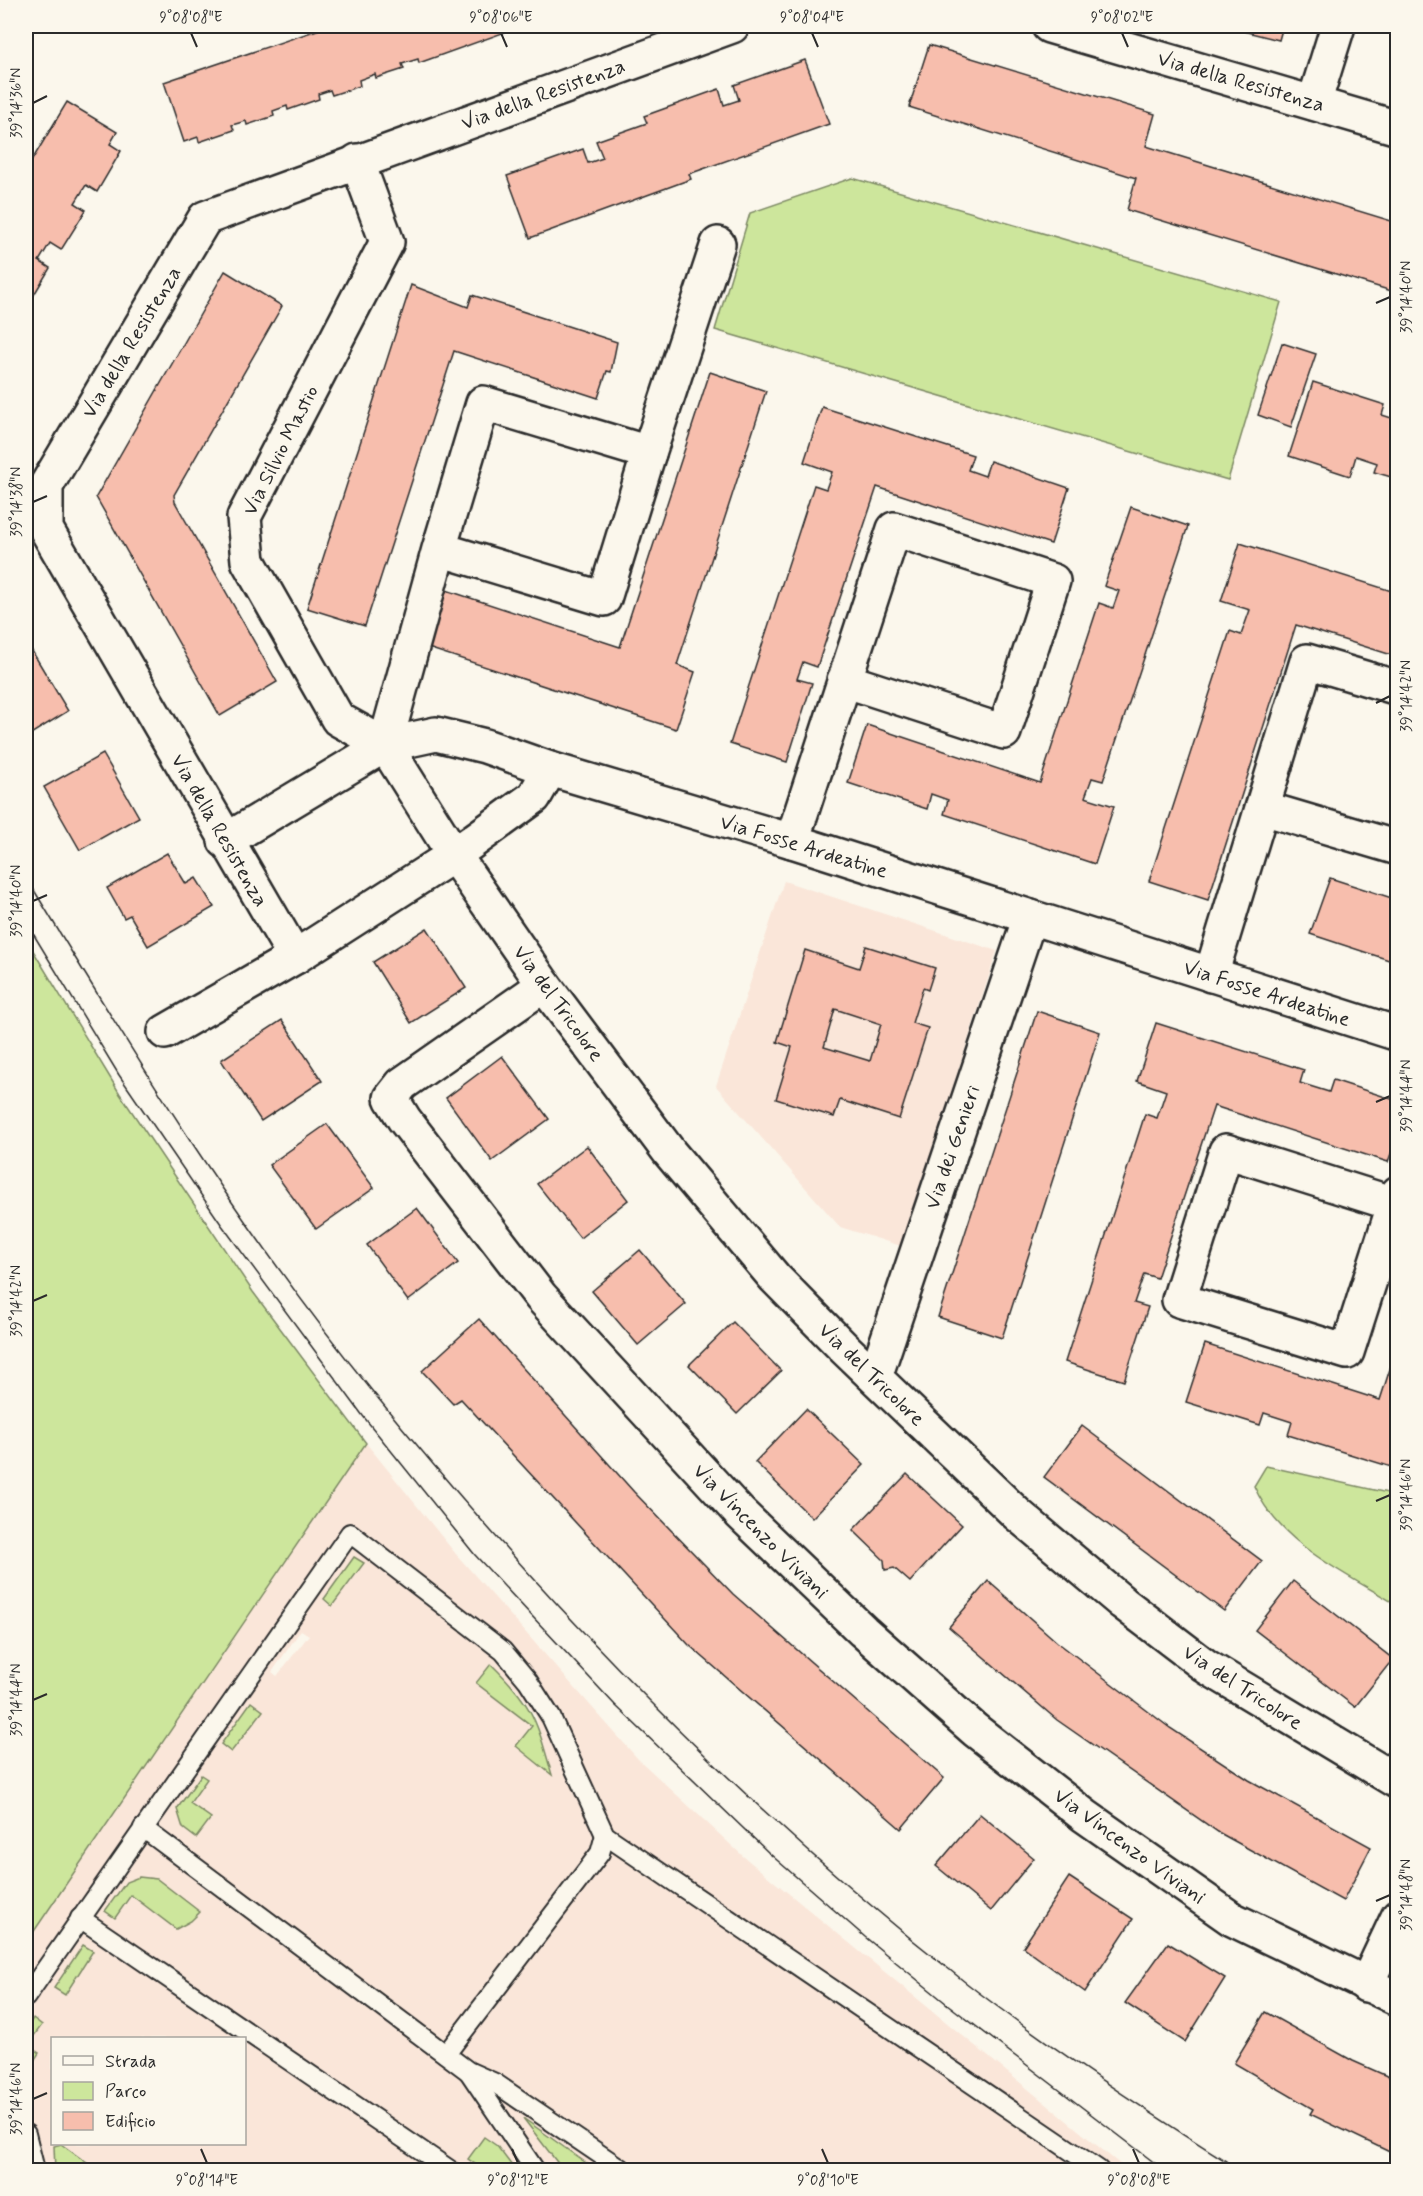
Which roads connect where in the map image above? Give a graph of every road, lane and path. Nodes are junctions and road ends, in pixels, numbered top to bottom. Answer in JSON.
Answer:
{"nodes":[{"id":1,"x":732,"y":26,"type":"edge"},
{"id":2,"x":1049,"y":26,"type":"edge"},
{"id":3,"x":1338,"y":26,"type":"edge"},
{"id":4,"x":1314,"y":103,"type":"junction"},
{"id":5,"x":1398,"y":128,"type":"edge"},
{"id":6,"x":357,"y":161,"type":"junction"},
{"id":7,"x":718,"y":244,"type":"dead end"},
{"id":8,"x":648,"y":453,"type":"junction"},
{"id":9,"x":439,"y":549,"type":"junction"},
{"id":10,"x":844,"y":680,"type":"junction"},
{"id":11,"x":1398,"y":688,"type":"edge"},
{"id":12,"x":386,"y":745,"type":"junction"},
{"id":13,"x":550,"y":769,"type":"junction"},
{"id":14,"x":1263,"y":808,"type":"junction"},
{"id":15,"x":225,"y":841,"type":"junction"},
{"id":16,"x":792,"y":841,"type":"junction"},
{"id":17,"x":1398,"y":848,"type":"edge"},
{"id":18,"x":454,"y":855,"type":"junction"},
{"id":19,"x":1030,"y":917,"type":"junction"},
{"id":20,"x":295,"y":957,"type":"junction"},
{"id":21,"x":1211,"y":975,"type":"junction"},
{"id":22,"x":544,"y":985,"type":"junction"},
{"id":23,"x":165,"y":1032,"type":"dead end"},
{"id":24,"x":1398,"y":1034,"type":"edge"},
{"id":25,"x":1396,"y":1198,"type":"edge"},
{"id":26,"x":875,"y":1377,"type":"junction"},
{"id":27,"x":1398,"y":1782,"type":"edge"},
{"id":28,"x":143,"y":1828,"type":"junction"},
{"id":29,"x":605,"y":1835,"type":"junction"},
{"id":30,"x":1398,"y":1917,"type":"edge"},
{"id":31,"x":80,"y":1918,"type":"junction"},
{"id":32,"x":1366,"y":1985,"type":"junction"},
{"id":33,"x":26,"y":1997,"type":"edge"},
{"id":34,"x":1398,"y":1999,"type":"edge"},
{"id":35,"x":446,"y":2054,"type":"junction"},
{"id":36,"x":468,"y":2071,"type":"junction"},
{"id":37,"x":26,"y":2134,"type":"edge"},
{"id":38,"x":35,"y":2170,"type":"edge"},
{"id":39,"x":450,"y":2170,"type":"edge"},
{"id":40,"x":535,"y":2170,"type":"edge"},
{"id":41,"x":623,"y":2170,"type":"edge"},
{"id":42,"x":1099,"y":2170,"type":"edge"}],
"edges":[{"from":1,"to":6,"type":"street","name":"Via della Resistenza"},
{"from":2,"to":4,"type":"street","name":"Via della Resistenza"},
{"from":3,"to":4,"type":"street"},
{"from":4,"to":5,"type":"street","name":"Via della Resistenza"},
{"from":6,"to":12,"type":"street","name":"Via Silvio Mastio"},
{"from":6,"to":15,"type":"street","name":"Via della Resistenza"},
{"from":7,"to":8,"type":"street"},
{"from":8,"to":9,"type":"street"},
{"from":8,"to":9,"type":"street"},
{"from":9,"to":12,"type":"street"},
{"from":10,"to":10,"type":"street"},
{"from":10,"to":16,"type":"street"},
{"from":11,"to":14,"type":"street"},
{"from":12,"to":13,"type":"street","name":"Via Fosse Ardeatine"},
{"from":12,"to":15,"type":"street","name":"Via Fosse Ardeatine"},
{"from":12,"to":18,"type":"street"},
{"from":13,"to":16,"type":"street","name":"Via Fosse Ardeatine"},
{"from":13,"to":18,"type":"street"},
{"from":14,"to":17,"type":"street"},
{"from":14,"to":21,"type":"street"},
{"from":15,"to":20,"type":"street","name":"Via della Resistenza"},
{"from":16,"to":19,"type":"street","name":"Via Fosse Ardeatine"},
{"from":18,"to":20,"type":"street"},
{"from":18,"to":22,"type":"street","name":"Via del Tricolore"},
{"from":19,"to":21,"type":"street","name":"Via Fosse Ardeatine"},
{"from":19,"to":26,"type":"street","name":"Via dei Genieri"},
{"from":20,"to":23,"type":"street"},
{"from":21,"to":24,"type":"street","name":"Via Fosse Ardeatine"},
{"from":22,"to":26,"type":"street","name":"Via del Tricolore"},
{"from":22,"to":32,"type":"street","name":"Via Vincenzo Viviani"},
{"from":25,"to":25,"type":"street"},
{"from":26,"to":27,"type":"street","name":"Via del Tricolore"},
{"from":28,"to":29,"type":"lane"},
{"from":28,"to":31,"type":"lane"},
{"from":28,"to":35,"type":"lane"},
{"from":29,"to":35,"type":"lane"},
{"from":29,"to":42,"type":"lane"},
{"from":30,"to":32,"type":"street"},
{"from":31,"to":33,"type":"lane"},
{"from":31,"to":39,"type":"lane"},
{"from":32,"to":34,"type":"street","name":"Via Vincenzo Viviani"},
{"from":35,"to":36,"type":"lane"},
{"from":36,"to":40,"type":"lane"},
{"from":36,"to":41,"type":"lane"},
{"from":37,"to":38,"type":"lane"}]}
